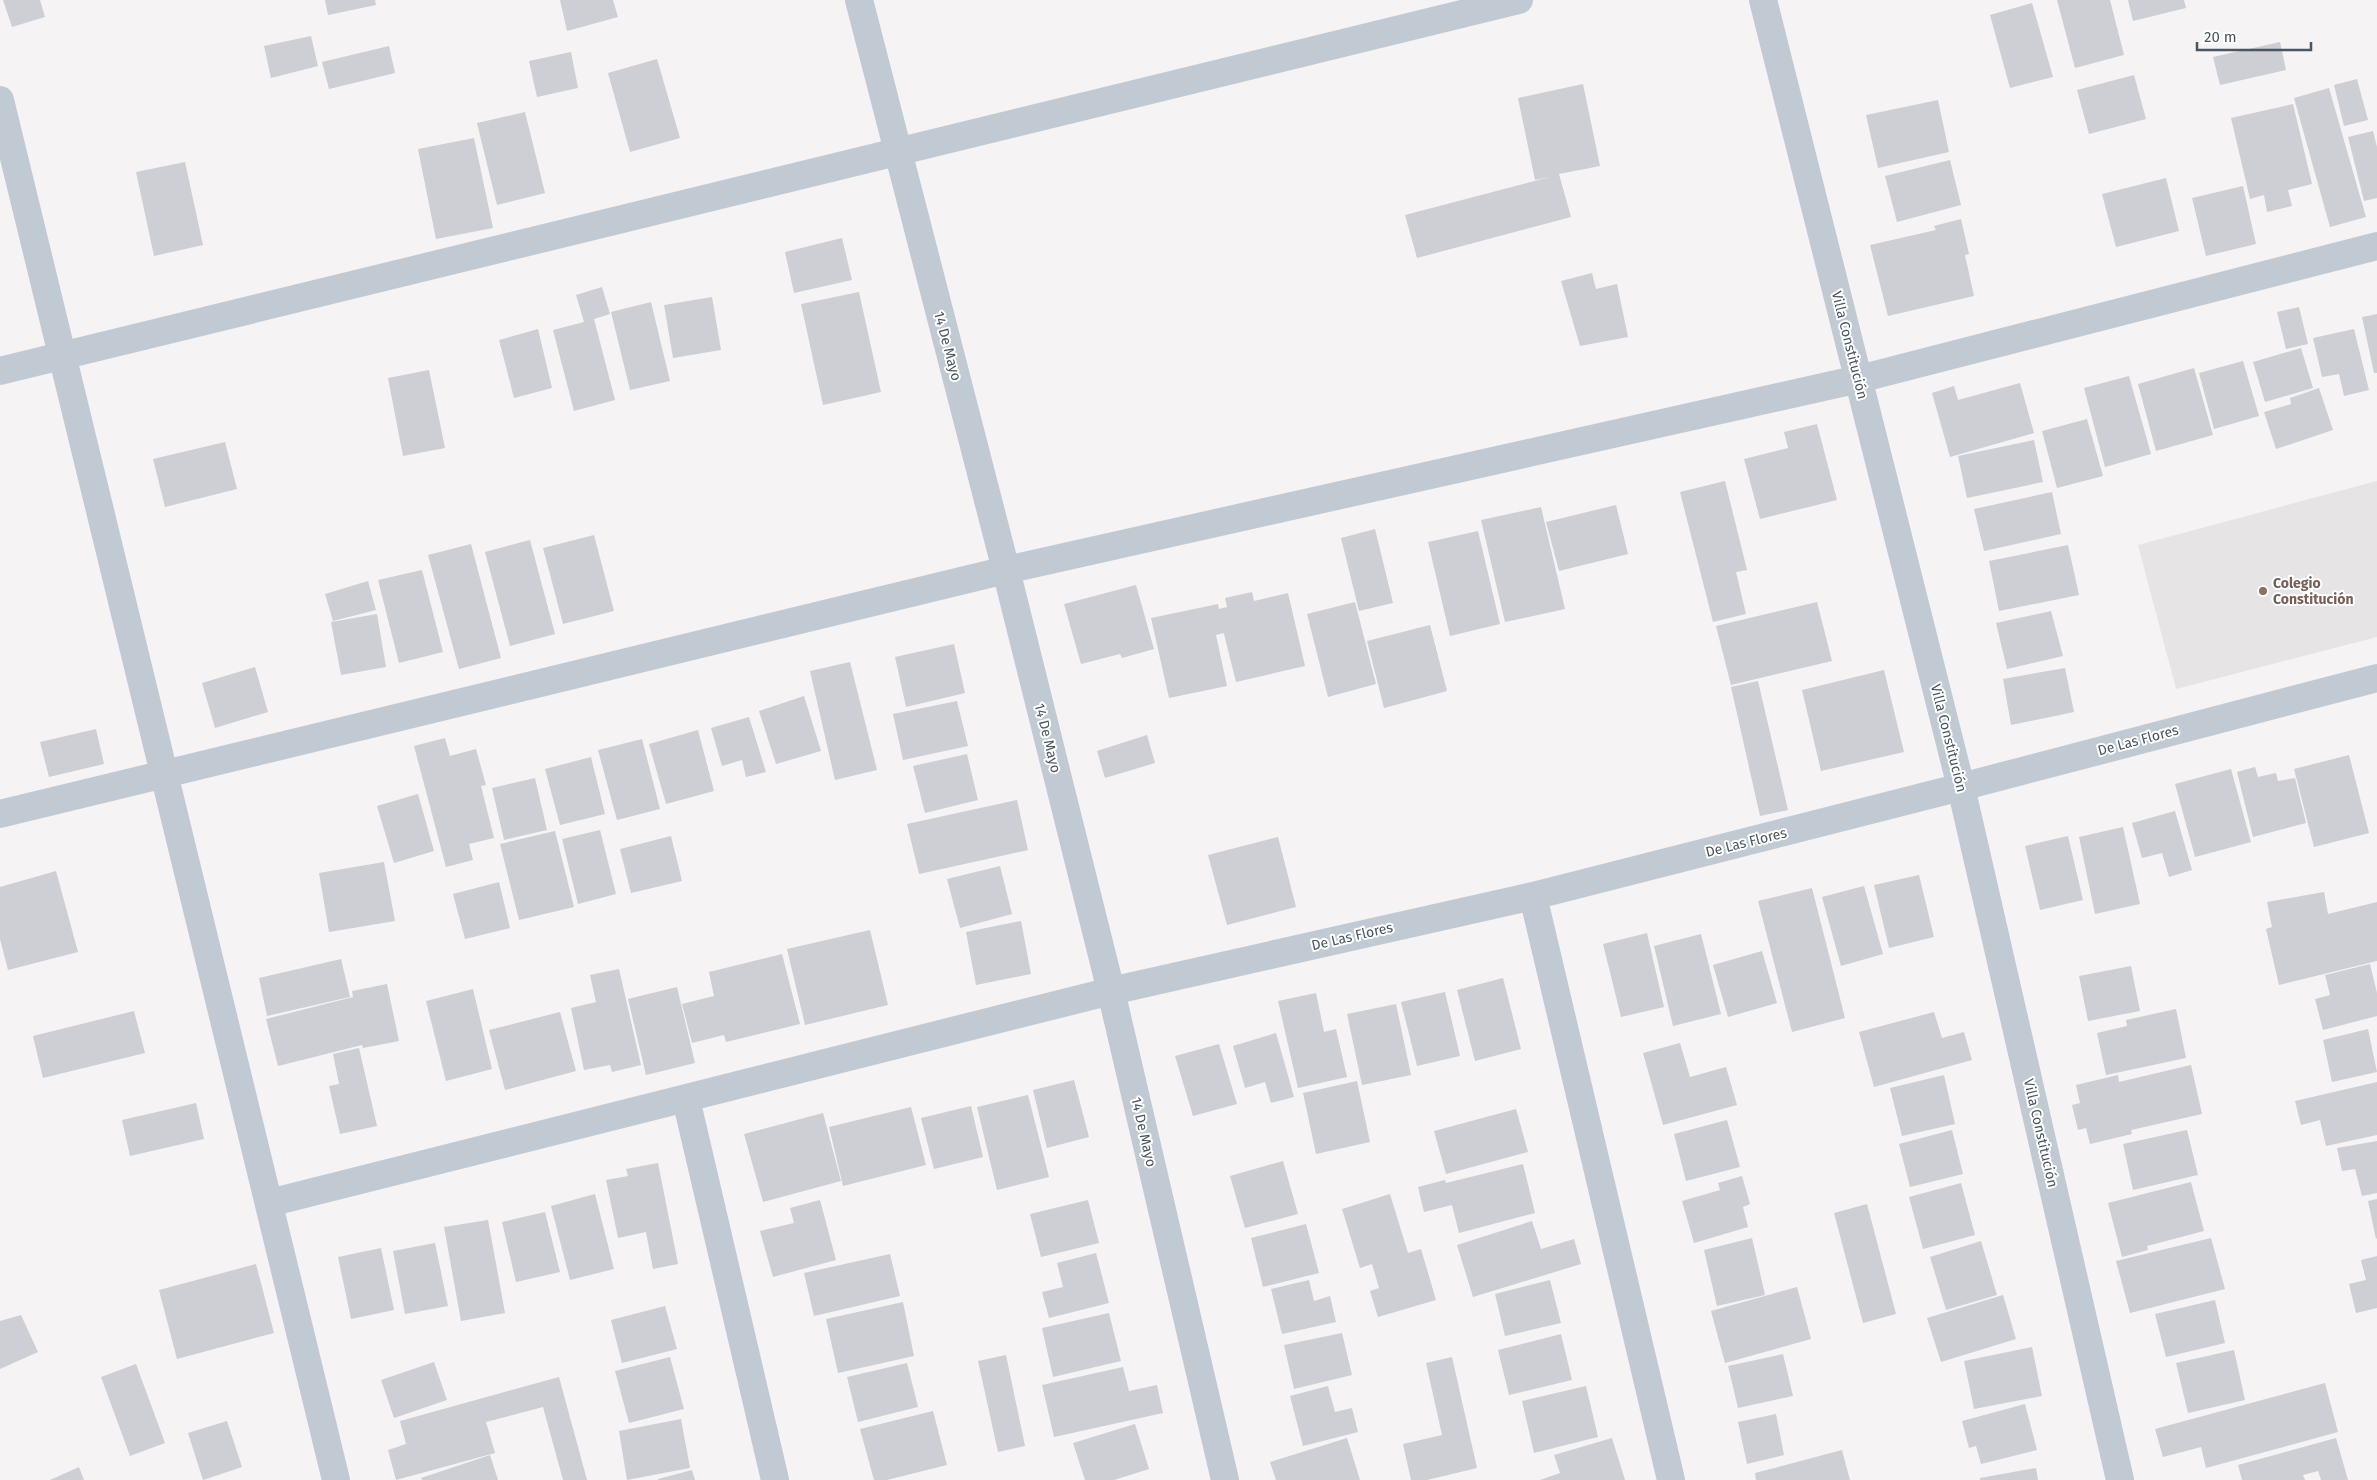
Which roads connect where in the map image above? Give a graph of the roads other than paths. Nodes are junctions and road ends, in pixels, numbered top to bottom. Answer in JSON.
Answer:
{"nodes":[{"id":1,"x":859,"y":0,"type":"edge"},
{"id":2,"x":1519,"y":0,"type":"edge"},
{"id":3,"x":1764,"y":0,"type":"edge"},
{"id":4,"x":0,"y":100,"type":"edge"},
{"id":5,"x":898,"y":152,"type":"junction"},
{"id":6,"x":2377,"y":246,"type":"edge"},
{"id":7,"x":63,"y":356,"type":"junction"},
{"id":8,"x":0,"y":371,"type":"edge"},
{"id":9,"x":1859,"y":379,"type":"junction"},
{"id":10,"x":1006,"y":570,"type":"junction"},
{"id":11,"x":2377,"y":678,"type":"edge"},
{"id":12,"x":164,"y":774,"type":"junction"},
{"id":13,"x":1961,"y":787,"type":"junction"},
{"id":14,"x":0,"y":814,"type":"edge"},
{"id":15,"x":1534,"y":896,"type":"junction"},
{"id":16,"x":1111,"y":990,"type":"junction"},
{"id":17,"x":686,"y":1099,"type":"junction"},
{"id":18,"x":269,"y":1203,"type":"junction"},
{"id":19,"x":336,"y":1480,"type":"edge"},
{"id":20,"x":775,"y":1480,"type":"edge"},
{"id":21,"x":1225,"y":1480,"type":"edge"},
{"id":22,"x":1671,"y":1480,"type":"edge"},
{"id":23,"x":2120,"y":1480,"type":"edge"}],
"edges":[{"from":1,"to":5,"type":"street","name":"14 De Mayo"},
{"from":2,"to":5,"type":"street"},
{"from":3,"to":9,"type":"street","name":"Villa Constitución"},
{"from":4,"to":7,"type":"street"},
{"from":5,"to":7,"type":"street"},
{"from":5,"to":10,"type":"street","name":"14 De Mayo"},
{"from":6,"to":9,"type":"street"},
{"from":7,"to":8,"type":"street"},
{"from":7,"to":12,"type":"street"},
{"from":9,"to":10,"type":"street"},
{"from":9,"to":13,"type":"street","name":"Villa Constitución"},
{"from":10,"to":12,"type":"street"},
{"from":10,"to":16,"type":"street","name":"14 De Mayo"},
{"from":11,"to":13,"type":"street","name":"De Las Flores"},
{"from":12,"to":14,"type":"street"},
{"from":12,"to":18,"type":"street"},
{"from":13,"to":15,"type":"street","name":"De Las Flores"},
{"from":13,"to":23,"type":"street","name":"Villa Constitución"},
{"from":15,"to":16,"type":"street","name":"De Las Flores"},
{"from":15,"to":22,"type":"street"},
{"from":16,"to":17,"type":"street","name":"De Las Flores"},
{"from":16,"to":21,"type":"street","name":"14 De Mayo"},
{"from":17,"to":18,"type":"street","name":"De Las Flores"},
{"from":17,"to":20,"type":"street"},
{"from":18,"to":19,"type":"street"}]}
